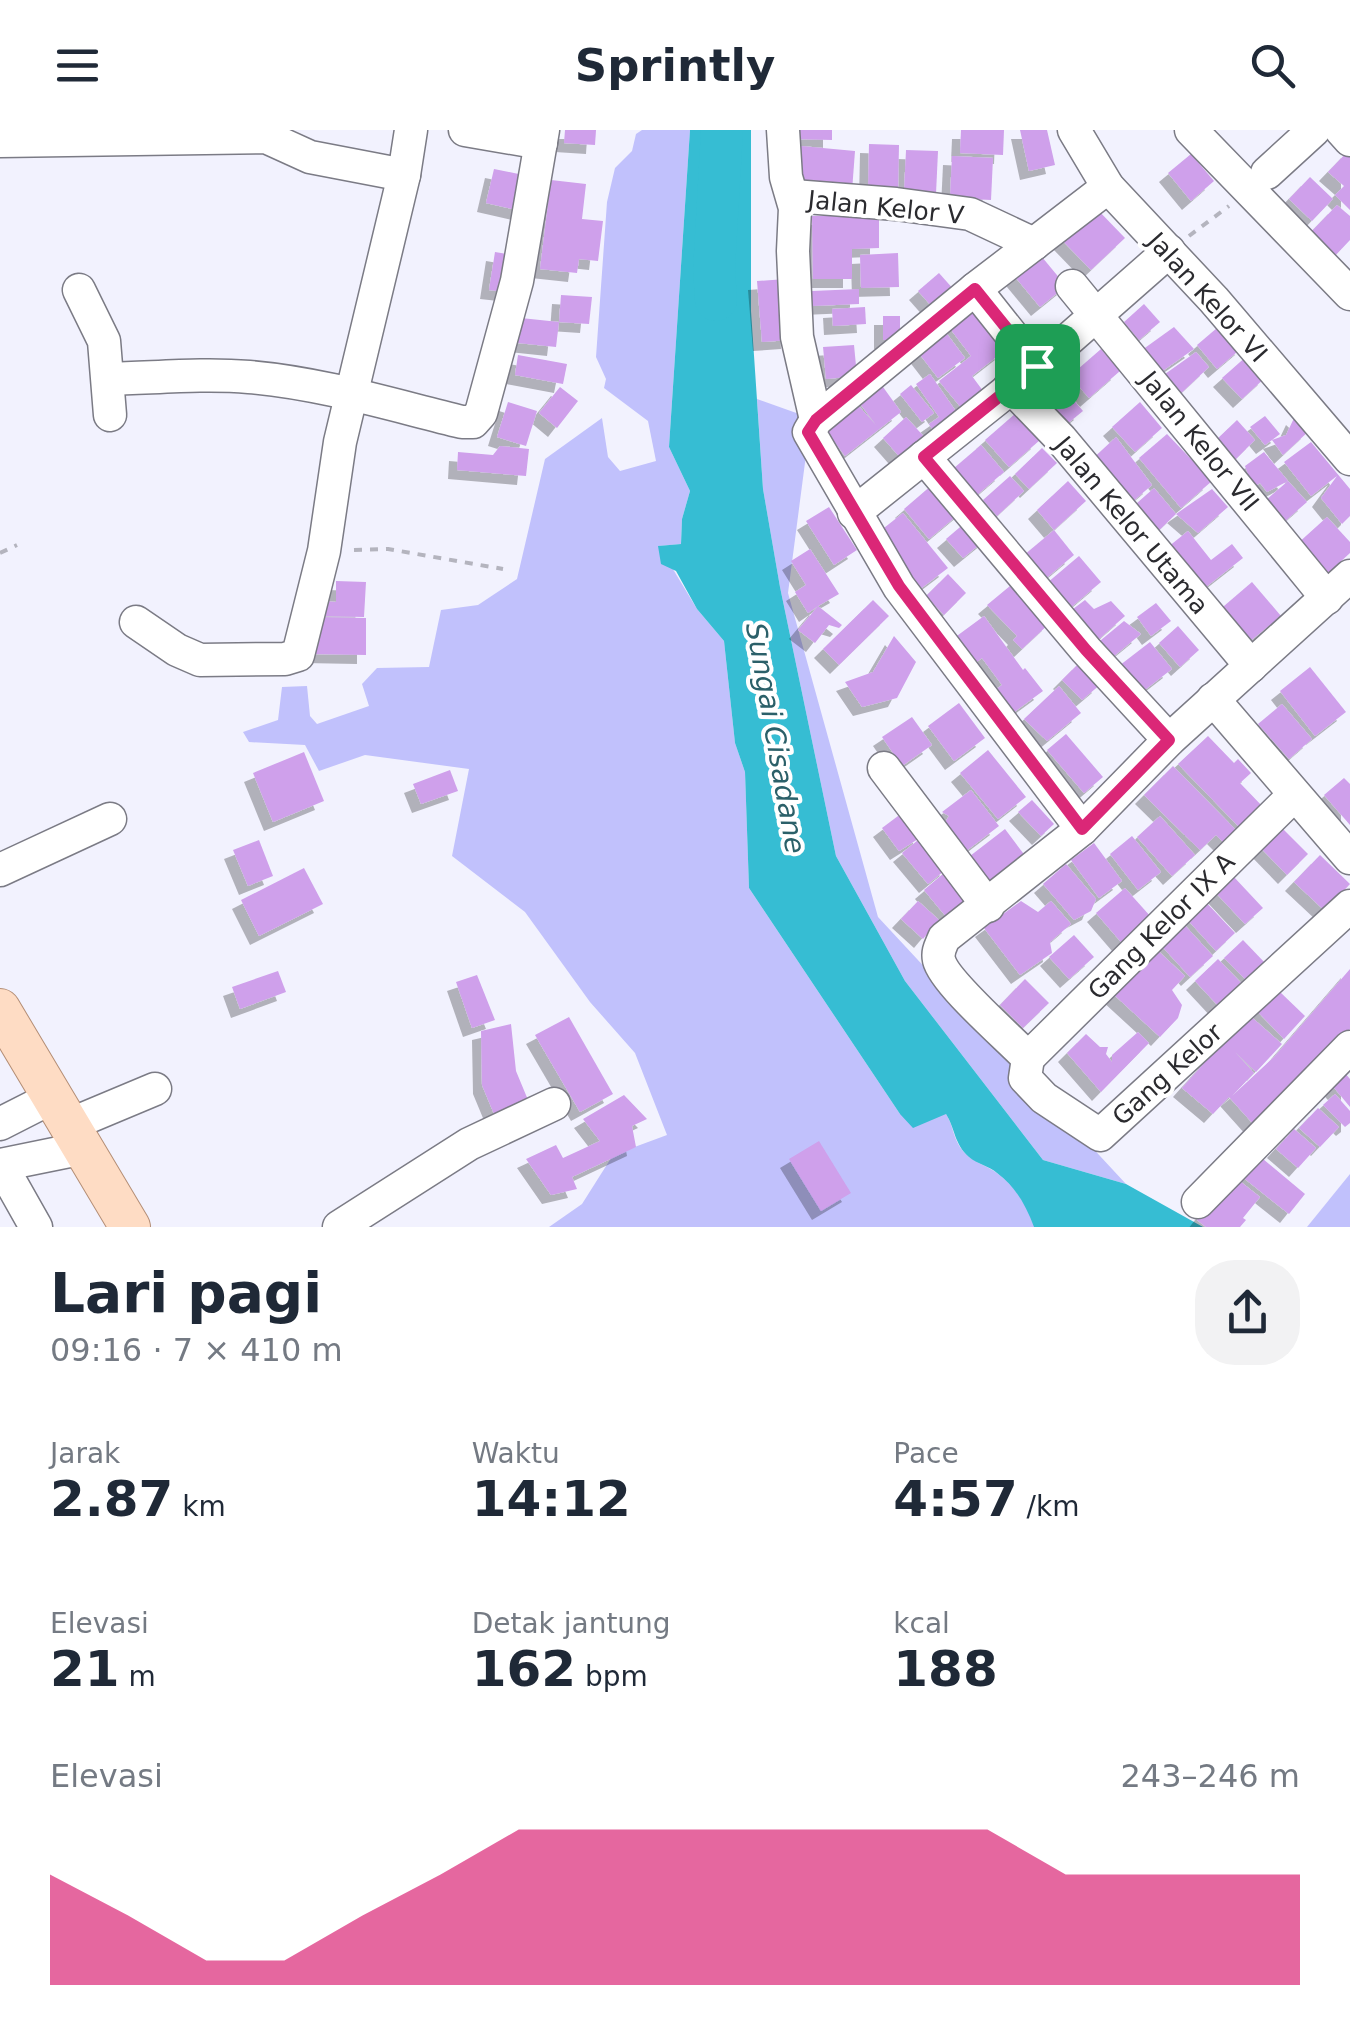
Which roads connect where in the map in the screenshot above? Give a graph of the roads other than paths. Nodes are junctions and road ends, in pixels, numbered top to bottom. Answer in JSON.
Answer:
{"nodes":[{"id":1,"x":411,"y":130,"type":"edge"},
{"id":2,"x":465,"y":130,"type":"edge"},
{"id":3,"x":782,"y":130,"type":"edge"},
{"id":4,"x":1074,"y":130,"type":"edge"},
{"id":5,"x":1191,"y":130,"type":"edge"},
{"id":6,"x":1314,"y":130,"type":"edge"},
{"id":7,"x":1340,"y":130,"type":"edge"},
{"id":8,"x":266,"y":134,"type":"edge"},
{"id":9,"x":542,"y":136,"type":"edge"},
{"id":10,"x":1350,"y":140,"type":"edge"},
{"id":11,"x":0,"y":141,"type":"edge"},
{"id":12,"x":404,"y":175,"type":"junction"},
{"id":13,"x":1258,"y":182,"type":"junction"},
{"id":14,"x":1108,"y":188,"type":"junction"},
{"id":15,"x":793,"y":196,"type":"junction"},
{"id":16,"x":1034,"y":244,"type":"junction"},
{"id":17,"x":1169,"y":251,"type":"junction"},
{"id":18,"x":1072,"y":286,"type":"dead end"},
{"id":19,"x":975,"y":289,"type":"junction"},
{"id":20,"x":79,"y":290,"type":"dead end"},
{"id":21,"x":1350,"y":294,"type":"edge"},
{"id":22,"x":1098,"y":314,"type":"junction"},
{"id":23,"x":1037,"y":366,"type":"junction"},
{"id":24,"x":108,"y":379,"type":"junction"},
{"id":25,"x":1010,"y":386,"type":"junction"},
{"id":26,"x":352,"y":395,"type":"junction"},
{"id":27,"x":110,"y":414,"type":"dead end"},
{"id":28,"x":816,"y":420,"type":"junction"},
{"id":29,"x":924,"y":457,"type":"junction"},
{"id":30,"x":1350,"y":460,"type":"edge"},
{"id":31,"x":854,"y":513,"type":"junction"},
{"id":32,"x":1338,"y":587,"type":"edge"},
{"id":33,"x":136,"y":622,"type":"dead end"},
{"id":34,"x":1251,"y":666,"type":"junction"},
{"id":35,"x":1213,"y":699,"type":"junction"},
{"id":36,"x":1169,"y":740,"type":"junction"},
{"id":37,"x":884,"y":768,"type":"dead end"},
{"id":38,"x":1294,"y":794,"type":"junction"},
{"id":39,"x":110,"y":819,"type":"dead end"},
{"id":40,"x":1082,"y":829,"type":"junction"},
{"id":41,"x":1350,"y":858,"type":"edge"},
{"id":42,"x":0,"y":870,"type":"edge"},
{"id":43,"x":988,"y":906,"type":"junction"},
{"id":44,"x":1350,"y":906,"type":"edge"},
{"id":45,"x":0,"y":1008,"type":"edge"},
{"id":46,"x":1350,"y":1047,"type":"edge"},
{"id":47,"x":1028,"y":1058,"type":"junction"},
{"id":48,"x":155,"y":1089,"type":"dead end"},
{"id":49,"x":554,"y":1104,"type":"dead end"},
{"id":50,"x":0,"y":1124,"type":"edge"},
{"id":51,"x":68,"y":1124,"type":"junction"},
{"id":52,"x":0,"y":1165,"type":"edge"},
{"id":53,"x":1198,"y":1202,"type":"dead end"},
{"id":54,"x":128,"y":1226,"type":"edge"},
{"id":55,"x":36,"y":1227,"type":"edge"},
{"id":56,"x":339,"y":1227,"type":"edge"}],
"edges":[{"from":1,"to":12,"type":"street"},
{"from":2,"to":9,"type":"street"},
{"from":3,"to":15,"type":"street","name":"Jalan Kelor V"},
{"from":4,"to":14,"type":"street","name":"Jalan Kelor VI"},
{"from":5,"to":13,"type":"street"},
{"from":6,"to":13,"type":"street"},
{"from":7,"to":10,"type":"street"},
{"from":8,"to":11,"type":"street"},
{"from":8,"to":12,"type":"street"},
{"from":9,"to":26,"type":"street"},
{"from":12,"to":26,"type":"street"},
{"from":13,"to":21,"type":"street"},
{"from":14,"to":16,"type":"street"},
{"from":14,"to":17,"type":"street","name":"Jalan Kelor VI"},
{"from":15,"to":16,"type":"street","name":"Jalan Kelor V"},
{"from":15,"to":28,"type":"street","name":"Jalan Kelor V"},
{"from":16,"to":19,"type":"street"},
{"from":17,"to":22,"type":"street"},
{"from":17,"to":30,"type":"street","name":"Jalan Kelor VI"},
{"from":18,"to":22,"type":"street","name":"Jalan Kelor VII"},
{"from":19,"to":23,"type":"street"},
{"from":19,"to":28,"type":"street"},
{"from":20,"to":24,"type":"street"},
{"from":22,"to":23,"type":"street"},
{"from":22,"to":32,"type":"street","name":"Jalan Kelor VII"},
{"from":23,"to":25,"type":"street"},
{"from":24,"to":26,"type":"street"},
{"from":24,"to":27,"type":"street"},
{"from":25,"to":29,"type":"street"},
{"from":25,"to":34,"type":"street","name":"Jalan Kelor Utama"},
{"from":26,"to":33,"type":"street"},
{"from":28,"to":31,"type":"street"},
{"from":29,"to":31,"type":"street"},
{"from":29,"to":36,"type":"street"},
{"from":31,"to":40,"type":"street"},
{"from":32,"to":34,"type":"street","name":"Gang Kelor"},
{"from":34,"to":35,"type":"street","name":"Gang Kelor"},
{"from":35,"to":36,"type":"street","name":"Gang Kelor"},
{"from":35,"to":38,"type":"street"},
{"from":36,"to":40,"type":"street","name":"Gang Kelor"},
{"from":37,"to":43,"type":"street"},
{"from":38,"to":41,"type":"street"},
{"from":38,"to":47,"type":"street","name":"Gang Kelor IX A"},
{"from":39,"to":42,"type":"street"},
{"from":40,"to":43,"type":"street","name":"Gang Kelor"},
{"from":43,"to":47,"type":"street","name":"Gang Kelor"},
{"from":44,"to":47,"type":"street","name":"Gang Kelor"},
{"from":45,"to":51,"type":"main road"},
{"from":46,"to":53,"type":"street"},
{"from":48,"to":51,"type":"street"},
{"from":49,"to":56,"type":"street"},
{"from":50,"to":51,"type":"street"},
{"from":51,"to":52,"type":"street"},
{"from":51,"to":54,"type":"main road"},
{"from":52,"to":55,"type":"street"}]}
